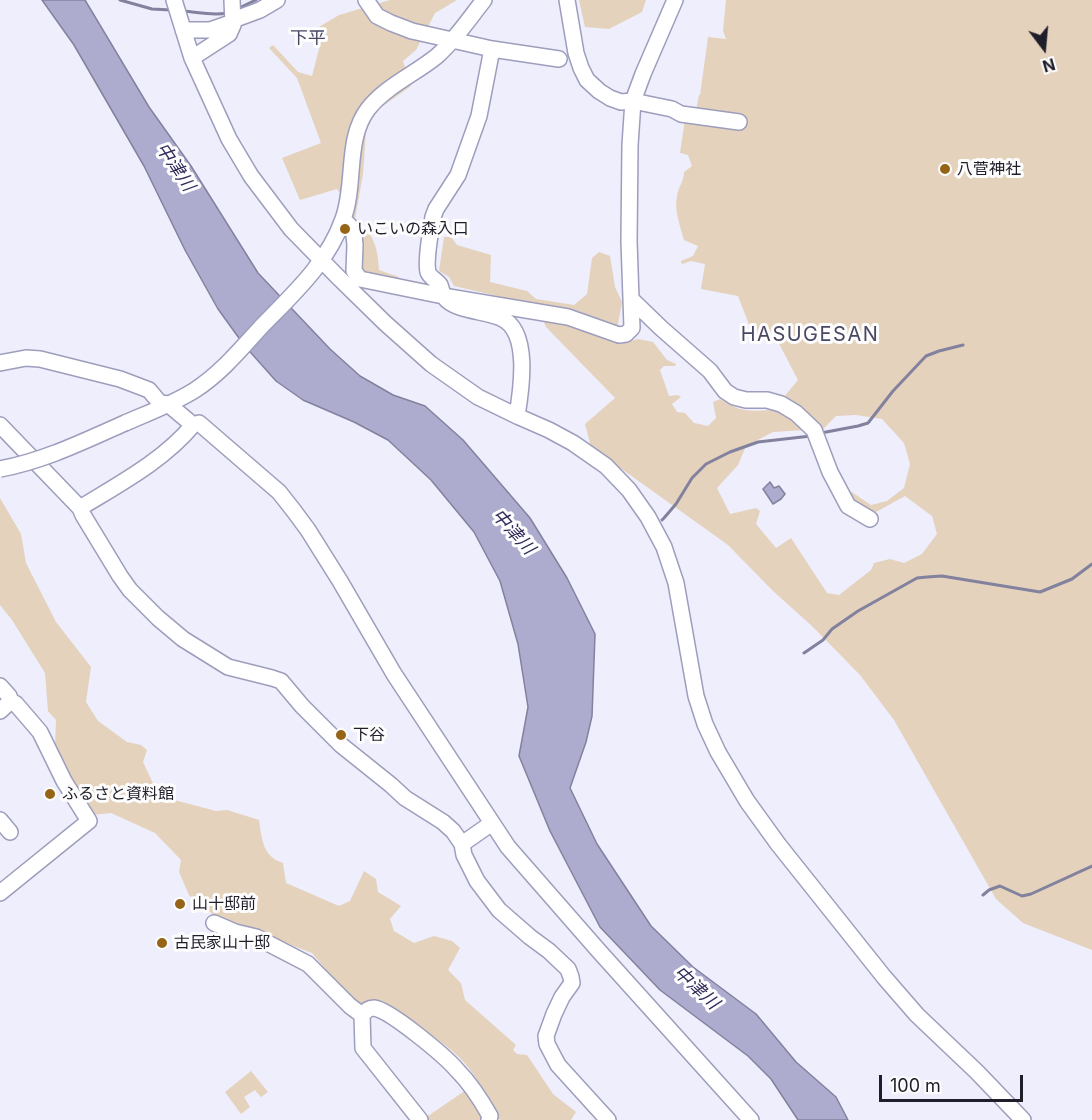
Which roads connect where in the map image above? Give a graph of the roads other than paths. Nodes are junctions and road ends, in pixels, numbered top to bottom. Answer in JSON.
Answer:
{"nodes":[{"id":1,"x":277,"y":0,"type":"edge"},
{"id":2,"x":366,"y":0,"type":"edge"},
{"id":3,"x":484,"y":0,"type":"edge"},
{"id":4,"x":567,"y":0,"type":"edge"},
{"id":5,"x":675,"y":0,"type":"edge"},
{"id":6,"x":175,"y":4,"type":"edge"},
{"id":7,"x":233,"y":13,"type":"edge"},
{"id":8,"x":182,"y":30,"type":"junction"},
{"id":9,"x":453,"y":39,"type":"junction"},
{"id":10,"x":492,"y":49,"type":"junction"},
{"id":11,"x":192,"y":58,"type":"junction"},
{"id":12,"x":559,"y":59,"type":"dead end"},
{"id":13,"x":633,"y":101,"type":"junction"},
{"id":14,"x":739,"y":122,"type":"dead end"},
{"id":15,"x":343,"y":219,"type":"junction"},
{"id":16,"x":318,"y":266,"type":"junction"},
{"id":17,"x":443,"y":296,"type":"junction"},
{"id":18,"x":631,"y":299,"type":"junction"},
{"id":19,"x":0,"y":363,"type":"edge"},
{"id":20,"x":168,"y":404,"type":"junction"},
{"id":21,"x":517,"y":416,"type":"junction"},
{"id":22,"x":0,"y":425,"type":"edge"},
{"id":23,"x":193,"y":425,"type":"junction"},
{"id":24,"x":0,"y":469,"type":"edge"},
{"id":25,"x":80,"y":508,"type":"junction"},
{"id":26,"x":870,"y":519,"type":"dead end"},
{"id":27,"x":0,"y":686,"type":"edge"},
{"id":28,"x":6,"y":706,"type":"edge"},
{"id":29,"x":0,"y":820,"type":"edge"},
{"id":30,"x":492,"y":823,"type":"junction"},
{"id":31,"x":10,"y":832,"type":"dead end"},
{"id":32,"x":462,"y":844,"type":"junction"},
{"id":33,"x":0,"y":893,"type":"edge"},
{"id":34,"x":214,"y":922,"type":"dead end"},
{"id":35,"x":362,"y":1015,"type":"junction"},
{"id":36,"x":420,"y":1120,"type":"edge"},
{"id":37,"x":489,"y":1120,"type":"edge"},
{"id":38,"x":608,"y":1120,"type":"edge"},
{"id":39,"x":751,"y":1120,"type":"edge"},
{"id":40,"x":1023,"y":1120,"type":"edge"}],
"edges":[{"from":1,"to":7,"type":"street"},
{"from":2,"to":9,"type":"street"},
{"from":3,"to":9,"type":"street"},
{"from":4,"to":13,"type":"street"},
{"from":5,"to":13,"type":"street"},
{"from":6,"to":8,"type":"street"},
{"from":7,"to":8,"type":"street"},
{"from":7,"to":11,"type":"street"},
{"from":8,"to":11,"type":"street"},
{"from":9,"to":10,"type":"street"},
{"from":9,"to":15,"type":"street"},
{"from":10,"to":12,"type":"street"},
{"from":10,"to":17,"type":"street"},
{"from":11,"to":16,"type":"street"},
{"from":13,"to":14,"type":"street"},
{"from":13,"to":18,"type":"street"},
{"from":15,"to":16,"type":"street"},
{"from":15,"to":17,"type":"street"},
{"from":16,"to":20,"type":"street"},
{"from":16,"to":21,"type":"street"},
{"from":17,"to":18,"type":"street"},
{"from":17,"to":21,"type":"street"},
{"from":18,"to":26,"type":"street"},
{"from":19,"to":20,"type":"street"},
{"from":20,"to":23,"type":"street"},
{"from":20,"to":24,"type":"street","bridge":true},
{"from":21,"to":40,"type":"street"},
{"from":22,"to":25,"type":"street"},
{"from":23,"to":25,"type":"street"},
{"from":23,"to":30,"type":"street"},
{"from":25,"to":32,"type":"street"},
{"from":27,"to":28,"type":"street"},
{"from":28,"to":33,"type":"street"},
{"from":29,"to":31,"type":"street"},
{"from":30,"to":32,"type":"street"},
{"from":30,"to":39,"type":"street"},
{"from":32,"to":38,"type":"street"},
{"from":34,"to":35,"type":"street"},
{"from":35,"to":36,"type":"street"},
{"from":35,"to":37,"type":"street"}]}
